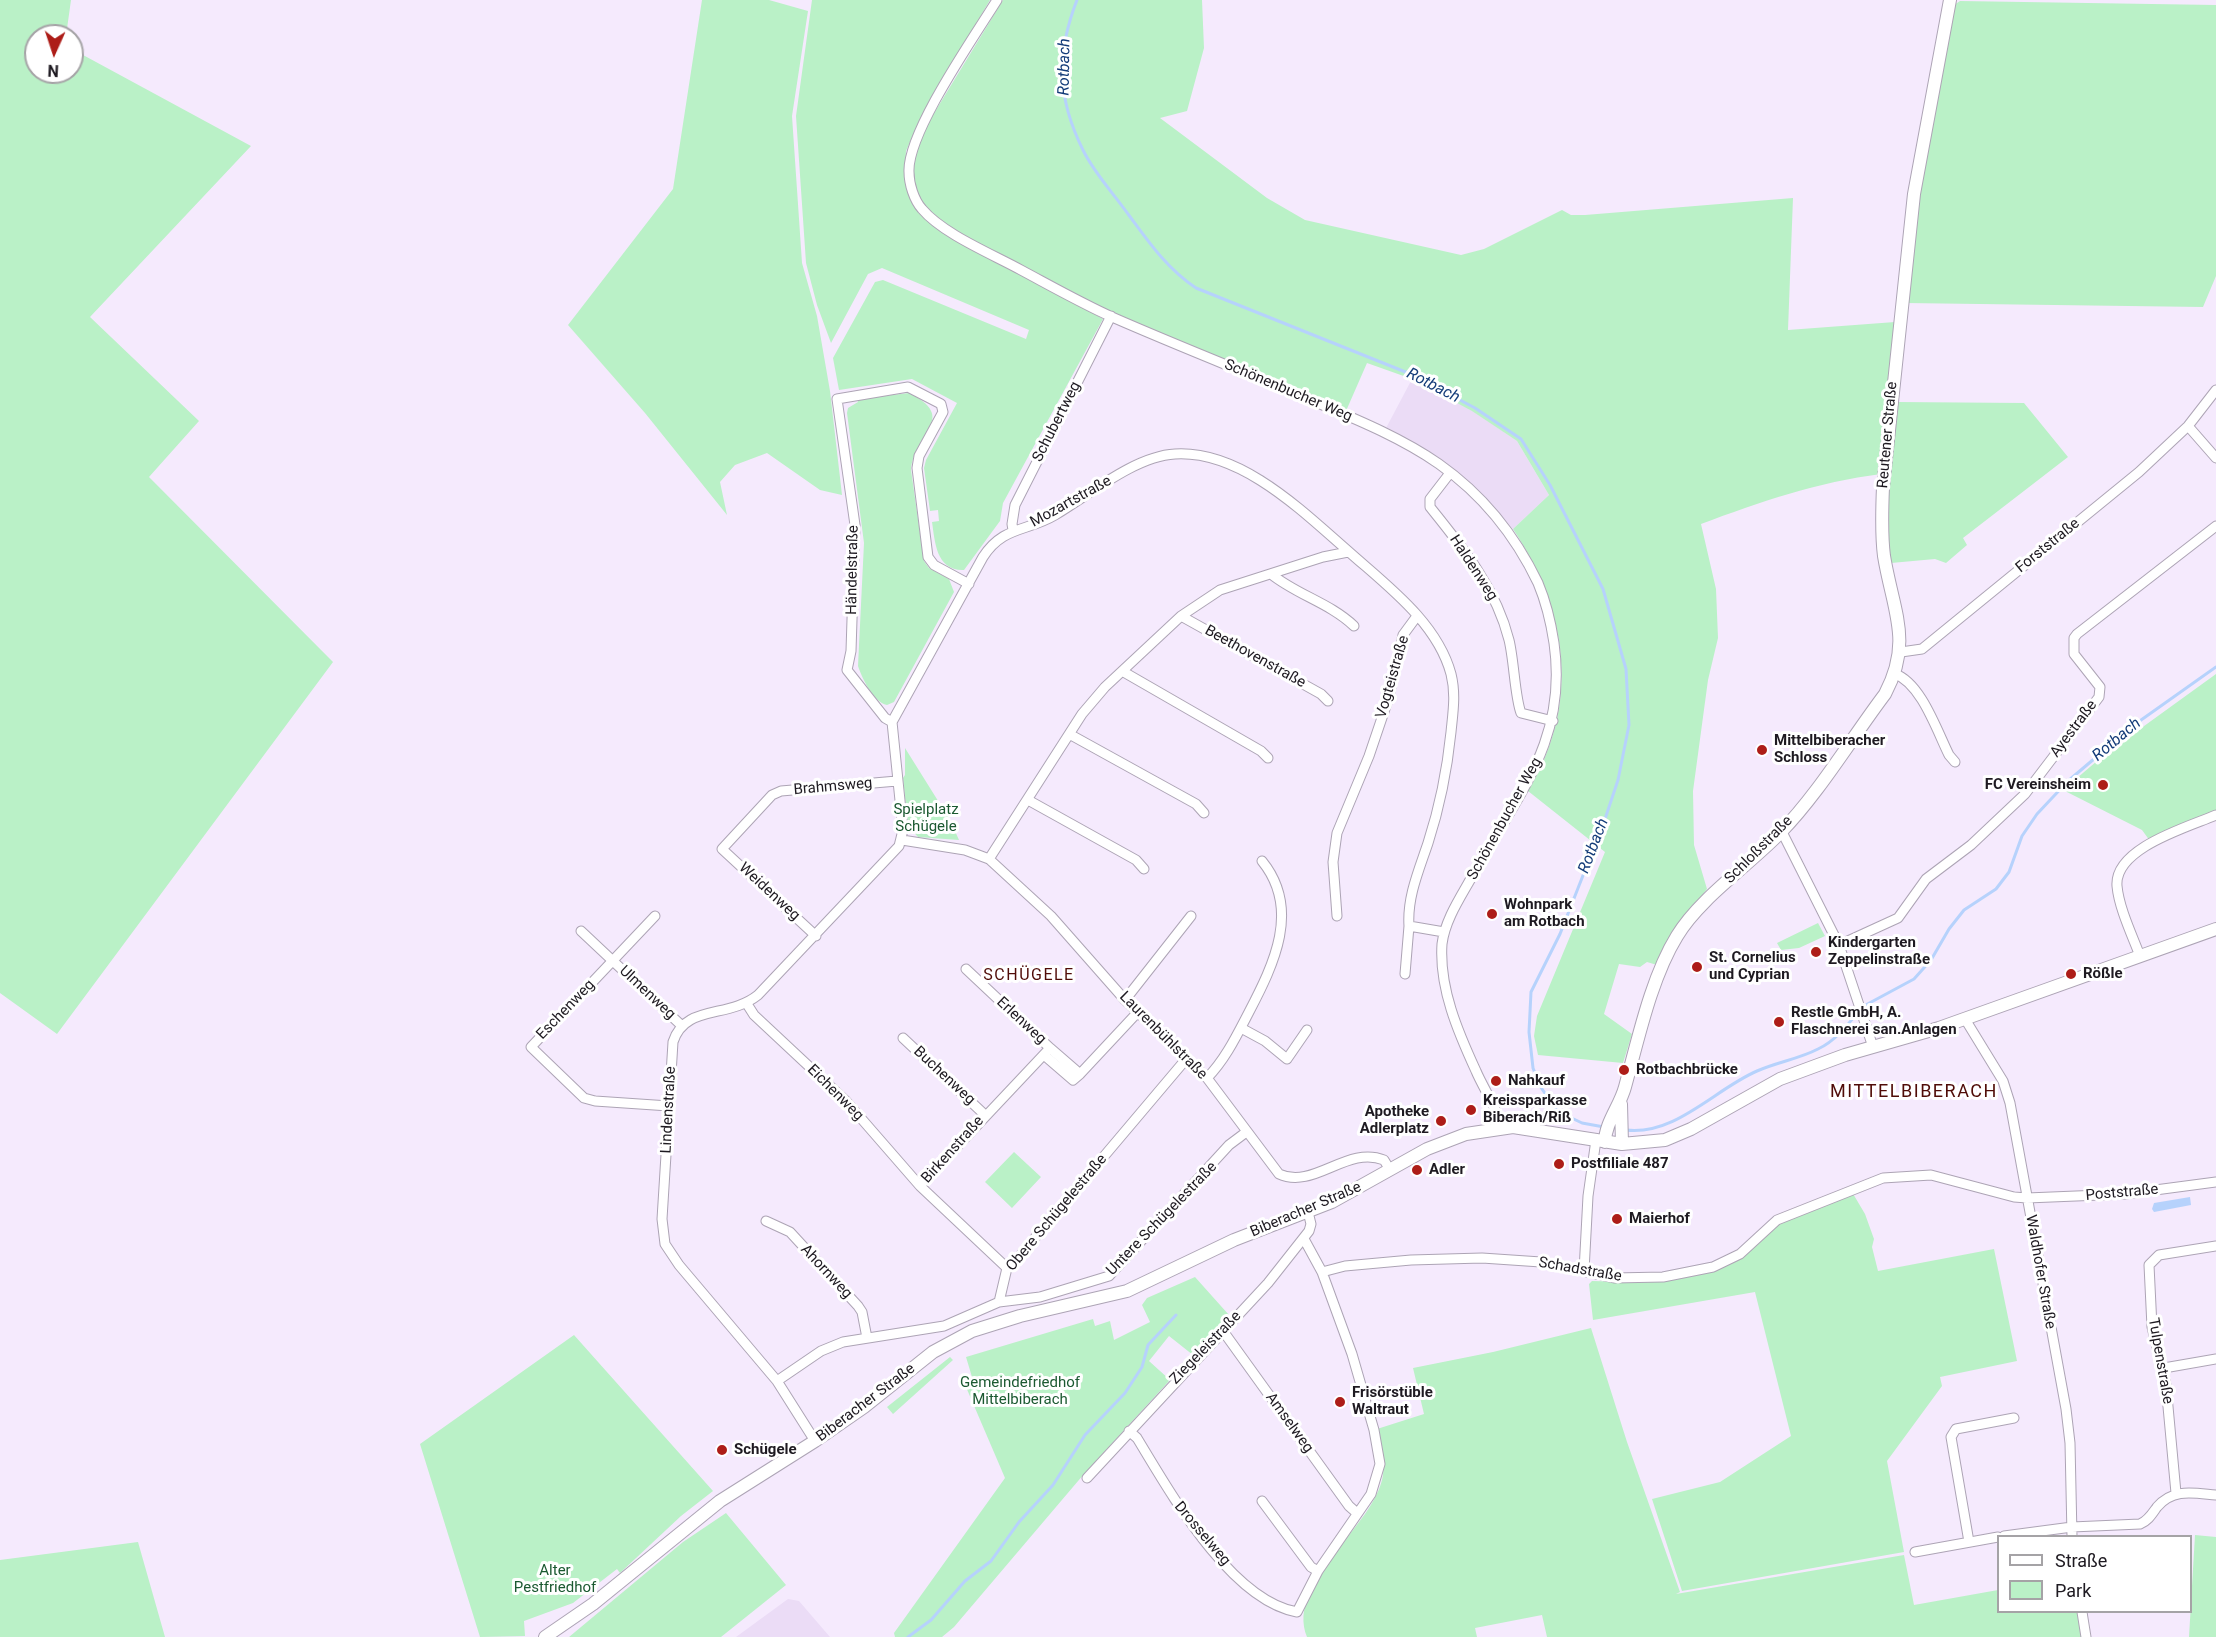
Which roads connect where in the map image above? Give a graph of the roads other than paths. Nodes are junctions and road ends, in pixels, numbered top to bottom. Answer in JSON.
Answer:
{"nodes":[{"id":1,"x":997,"y":0,"type":"edge"},
{"id":2,"x":1950,"y":0,"type":"edge"},
{"id":3,"x":1111,"y":316,"type":"junction"},
{"id":4,"x":2216,"y":390,"type":"edge"},
{"id":5,"x":2188,"y":426,"type":"junction"},
{"id":6,"x":2216,"y":458,"type":"edge"},
{"id":7,"x":1450,"y":473,"type":"junction"},
{"id":8,"x":2216,"y":526,"type":"edge"},
{"id":9,"x":1014,"y":530,"type":"junction"},
{"id":10,"x":1348,"y":552,"type":"junction"},
{"id":11,"x":1271,"y":574,"type":"junction"},
{"id":12,"x":969,"y":584,"type":"junction"},
{"id":13,"x":1181,"y":616,"type":"junction"},
{"id":14,"x":1417,"y":616,"type":"junction"},
{"id":15,"x":1354,"y":626,"type":"dead end"},
{"id":16,"x":1900,"y":652,"type":"junction"},
{"id":17,"x":1122,"y":671,"type":"junction"},
{"id":18,"x":1895,"y":674,"type":"junction"},
{"id":19,"x":1328,"y":701,"type":"dead end"},
{"id":20,"x":1553,"y":721,"type":"junction"},
{"id":21,"x":892,"y":722,"type":"junction"},
{"id":22,"x":1071,"y":735,"type":"junction"},
{"id":23,"x":1268,"y":758,"type":"dead end"},
{"id":24,"x":1955,"y":762,"type":"dead end"},
{"id":25,"x":897,"y":781,"type":"junction"},
{"id":26,"x":1028,"y":800,"type":"junction"},
{"id":27,"x":1204,"y":813,"type":"dead end"},
{"id":28,"x":2216,"y":815,"type":"edge"},
{"id":29,"x":1782,"y":832,"type":"junction"},
{"id":30,"x":902,"y":840,"type":"junction"},
{"id":31,"x":722,"y":849,"type":"joint"},
{"id":32,"x":989,"y":859,"type":"junction"},
{"id":33,"x":1262,"y":861,"type":"dead end"},
{"id":34,"x":1144,"y":869,"type":"dead end"},
{"id":35,"x":655,"y":916,"type":"dead end"},
{"id":36,"x":1191,"y":916,"type":"dead end"},
{"id":37,"x":1337,"y":916,"type":"dead end"},
{"id":38,"x":1408,"y":926,"type":"junction"},
{"id":39,"x":2216,"y":929,"type":"edge"},
{"id":40,"x":581,"y":931,"type":"dead end"},
{"id":41,"x":1444,"y":932,"type":"junction"},
{"id":42,"x":816,"y":936,"type":"junction"},
{"id":43,"x":1839,"y":945,"type":"junction"},
{"id":44,"x":2140,"y":956,"type":"junction"},
{"id":45,"x":612,"y":962,"type":"junction"},
{"id":46,"x":966,"y":969,"type":"dead end"},
{"id":47,"x":1405,"y":974,"type":"dead end"},
{"id":48,"x":1125,"y":1000,"type":"junction"},
{"id":49,"x":747,"y":1004,"type":"junction"},
{"id":50,"x":1137,"y":1013,"type":"junction"},
{"id":51,"x":1965,"y":1020,"type":"junction"},
{"id":52,"x":681,"y":1025,"type":"junction"},
{"id":53,"x":1241,"y":1028,"type":"junction"},
{"id":54,"x":1307,"y":1030,"type":"dead end"},
{"id":55,"x":903,"y":1038,"type":"dead end"},
{"id":56,"x":1873,"y":1047,"type":"junction"},
{"id":57,"x":1047,"y":1052,"type":"junction"},
{"id":58,"x":1187,"y":1058,"type":"junction"},
{"id":59,"x":1207,"y":1078,"type":"junction"},
{"id":60,"x":669,"y":1106,"type":"junction"},
{"id":61,"x":985,"y":1115,"type":"junction"},
{"id":62,"x":1500,"y":1128,"type":"junction"},
{"id":63,"x":1245,"y":1133,"type":"junction"},
{"id":64,"x":1612,"y":1134,"type":"junction"},
{"id":65,"x":1389,"y":1170,"type":"junction"},
{"id":66,"x":2216,"y":1182,"type":"edge"},
{"id":67,"x":920,"y":1186,"type":"junction"},
{"id":68,"x":2027,"y":1198,"type":"junction"},
{"id":69,"x":1308,"y":1212,"type":"junction"},
{"id":70,"x":766,"y":1221,"type":"dead end"},
{"id":71,"x":1304,"y":1239,"type":"junction"},
{"id":72,"x":2216,"y":1246,"type":"edge"},
{"id":73,"x":1006,"y":1268,"type":"junction"},
{"id":74,"x":1584,"y":1271,"type":"junction"},
{"id":75,"x":1322,"y":1272,"type":"junction"},
{"id":76,"x":999,"y":1302,"type":"junction"},
{"id":77,"x":1223,"y":1331,"type":"junction"},
{"id":78,"x":867,"y":1338,"type":"junction"},
{"id":79,"x":2216,"y":1359,"type":"edge"},
{"id":80,"x":2163,"y":1368,"type":"junction"},
{"id":81,"x":777,"y":1381,"type":"junction"},
{"id":82,"x":2014,"y":1418,"type":"dead end"},
{"id":83,"x":1129,"y":1431,"type":"junction"},
{"id":84,"x":815,"y":1441,"type":"junction"},
{"id":85,"x":1087,"y":1478,"type":"dead end"},
{"id":86,"x":2176,"y":1493,"type":"junction"},
{"id":87,"x":2216,"y":1495,"type":"edge"},
{"id":88,"x":1262,"y":1502,"type":"dead end"},
{"id":89,"x":1357,"y":1513,"type":"junction"},
{"id":90,"x":2072,"y":1532,"type":"edge"},
{"id":91,"x":2021,"y":1535,"type":"edge"},
{"id":92,"x":1997,"y":1537,"type":"edge"},
{"id":93,"x":1970,"y":1542,"type":"junction"},
{"id":94,"x":1915,"y":1552,"type":"dead end"},
{"id":95,"x":1318,"y":1571,"type":"junction"},
{"id":96,"x":2082,"y":1613,"type":"edge"},
{"id":97,"x":545,"y":1637,"type":"edge"},
{"id":98,"x":2086,"y":1637,"type":"edge"}],
"edges":[{"from":1,"to":3,"type":"street","name":"Schönenbucher Weg"},
{"from":2,"to":16,"type":"street","name":"Reutener Straße"},
{"from":3,"to":7,"type":"street","name":"Schönenbucher Weg"},
{"from":3,"to":9,"type":"street","name":"Schubertweg"},
{"from":4,"to":5,"type":"street","name":"Forststraße"},
{"from":5,"to":6,"type":"street"},
{"from":5,"to":16,"type":"street","name":"Forststraße"},
{"from":7,"to":20,"type":"street","name":"Schönenbucher Weg"},
{"from":7,"to":20,"type":"street","name":"Haldenweg"},
{"from":8,"to":43,"type":"street","name":"Ayestraße"},
{"from":9,"to":10,"type":"street","name":"Mozartstraße"},
{"from":9,"to":12,"type":"street","name":"Mozartstraße"},
{"from":10,"to":11,"type":"street"},
{"from":10,"to":14,"type":"street","name":"Mozartstraße"},
{"from":11,"to":13,"type":"street"},
{"from":11,"to":15,"type":"street"},
{"from":12,"to":21,"type":"street","name":"Mozartstraße"},
{"from":12,"to":21,"type":"street","name":"Händelstraße"},
{"from":13,"to":17,"type":"street"},
{"from":13,"to":19,"type":"street","name":"Beethovenstraße"},
{"from":14,"to":37,"type":"street","name":"Vogteistraße"},
{"from":14,"to":38,"type":"street","name":"Vogteistraße"},
{"from":16,"to":18,"type":"street","name":"Reutener Straße"},
{"from":17,"to":22,"type":"street"},
{"from":17,"to":23,"type":"street"},
{"from":18,"to":24,"type":"street"},
{"from":18,"to":29,"type":"street","name":"Schloßstraße"},
{"from":20,"to":41,"type":"street","name":"Schönenbucher Weg"},
{"from":21,"to":25,"type":"street"},
{"from":22,"to":26,"type":"street"},
{"from":22,"to":27,"type":"street"},
{"from":25,"to":30,"type":"street"},
{"from":25,"to":31,"type":"street","name":"Brahmsweg"},
{"from":26,"to":32,"type":"street"},
{"from":26,"to":34,"type":"street"},
{"from":28,"to":44,"type":"street"},
{"from":29,"to":43,"type":"street"},
{"from":29,"to":64,"type":"street","name":"Schloßstraße"},
{"from":30,"to":32,"type":"street","name":"Laurenbühlstraße"},
{"from":30,"to":42,"type":"street"},
{"from":31,"to":42,"type":"street","name":"Weidenweg"},
{"from":32,"to":48,"type":"street","name":"Laurenbühlstraße"},
{"from":33,"to":53,"type":"street"},
{"from":35,"to":45,"type":"street","name":"Ulmenweg"},
{"from":36,"to":48,"type":"street"},
{"from":38,"to":41,"type":"street"},
{"from":38,"to":47,"type":"street","name":"Vogteistraße"},
{"from":39,"to":44,"type":"street","name":"Biberacher Straße"},
{"from":40,"to":45,"type":"street","name":"Ulmenweg"},
{"from":41,"to":62,"type":"street","name":"Schönenbucher Weg"},
{"from":42,"to":49,"type":"street"},
{"from":43,"to":56,"type":"street"},
{"from":44,"to":51,"type":"street","name":"Biberacher Straße"},
{"from":45,"to":52,"type":"street","name":"Ulmenweg"},
{"from":45,"to":60,"type":"street","name":"Eschenweg"},
{"from":46,"to":57,"type":"street","name":"Erlenweg"},
{"from":48,"to":50,"type":"street","name":"Laurenbühlstraße"},
{"from":49,"to":52,"type":"street"},
{"from":49,"to":67,"type":"street","name":"Eichenweg"},
{"from":50,"to":57,"type":"street"},
{"from":50,"to":58,"type":"street","name":"Laurenbühlstraße"},
{"from":51,"to":56,"type":"street","name":"Biberacher Straße"},
{"from":51,"to":68,"type":"street","name":"Waldhofer Straße"},
{"from":52,"to":60,"type":"street","name":"Lindenstraße"},
{"from":53,"to":54,"type":"street"},
{"from":53,"to":59,"type":"street"},
{"from":55,"to":61,"type":"street","name":"Buchenweg"},
{"from":56,"to":64,"type":"street","name":"Biberacher Straße"},
{"from":57,"to":61,"type":"street","name":"Birkenstraße"},
{"from":58,"to":59,"type":"street","name":"Laurenbühlstraße"},
{"from":58,"to":73,"type":"street","name":"Obere Schügelestraße"},
{"from":59,"to":63,"type":"street","name":"Laurenbühlstraße"},
{"from":60,"to":81,"type":"street","name":"Lindenstraße"},
{"from":61,"to":67,"type":"street","name":"Birkenstraße"},
{"from":62,"to":64,"type":"street","name":"Biberacher Straße"},
{"from":62,"to":65,"type":"street","name":"Biberacher Straße"},
{"from":63,"to":65,"type":"street","name":"Laurenbühlstraße"},
{"from":63,"to":76,"type":"street","name":"Untere Schügelestraße"},
{"from":64,"to":74,"type":"street"},
{"from":65,"to":69,"type":"street","name":"Biberacher Straße"},
{"from":66,"to":68,"type":"street","name":"Poststraße"},
{"from":67,"to":73,"type":"street","name":"Birkenstraße"},
{"from":68,"to":74,"type":"street","name":"Schadstraße"},
{"from":68,"to":90,"type":"street","name":"Waldhofer Straße"},
{"from":69,"to":71,"type":"street"},
{"from":69,"to":84,"type":"street","name":"Biberacher Straße"},
{"from":70,"to":78,"type":"street","name":"Ahornweg"},
{"from":71,"to":75,"type":"street"},
{"from":71,"to":77,"type":"street","name":"Ziegeleistraße"},
{"from":72,"to":80,"type":"street","name":"Tulpenstraße"},
{"from":73,"to":76,"type":"street","name":"Obere Schügelestraße"},
{"from":74,"to":75,"type":"street","name":"Schadstraße"},
{"from":75,"to":89,"type":"street"},
{"from":76,"to":78,"type":"street"},
{"from":77,"to":83,"type":"street","name":"Ziegeleistraße"},
{"from":77,"to":89,"type":"street","name":"Amselweg"},
{"from":78,"to":81,"type":"street"},
{"from":79,"to":80,"type":"street"},
{"from":80,"to":86,"type":"street","name":"Tulpenstraße"},
{"from":81,"to":84,"type":"street","name":"Lindenstraße"},
{"from":82,"to":93,"type":"street"},
{"from":83,"to":85,"type":"street","name":"Ziegeleistraße"},
{"from":83,"to":95,"type":"street","name":"Drosselweg"},
{"from":84,"to":97,"type":"street","name":"Biberacher Straße"},
{"from":86,"to":87,"type":"street"},
{"from":86,"to":90,"type":"street"},
{"from":88,"to":95,"type":"street"},
{"from":89,"to":95,"type":"street"},
{"from":90,"to":91,"type":"street"},
{"from":92,"to":93,"type":"street"},
{"from":93,"to":94,"type":"street"},
{"from":96,"to":98,"type":"street"}]}
